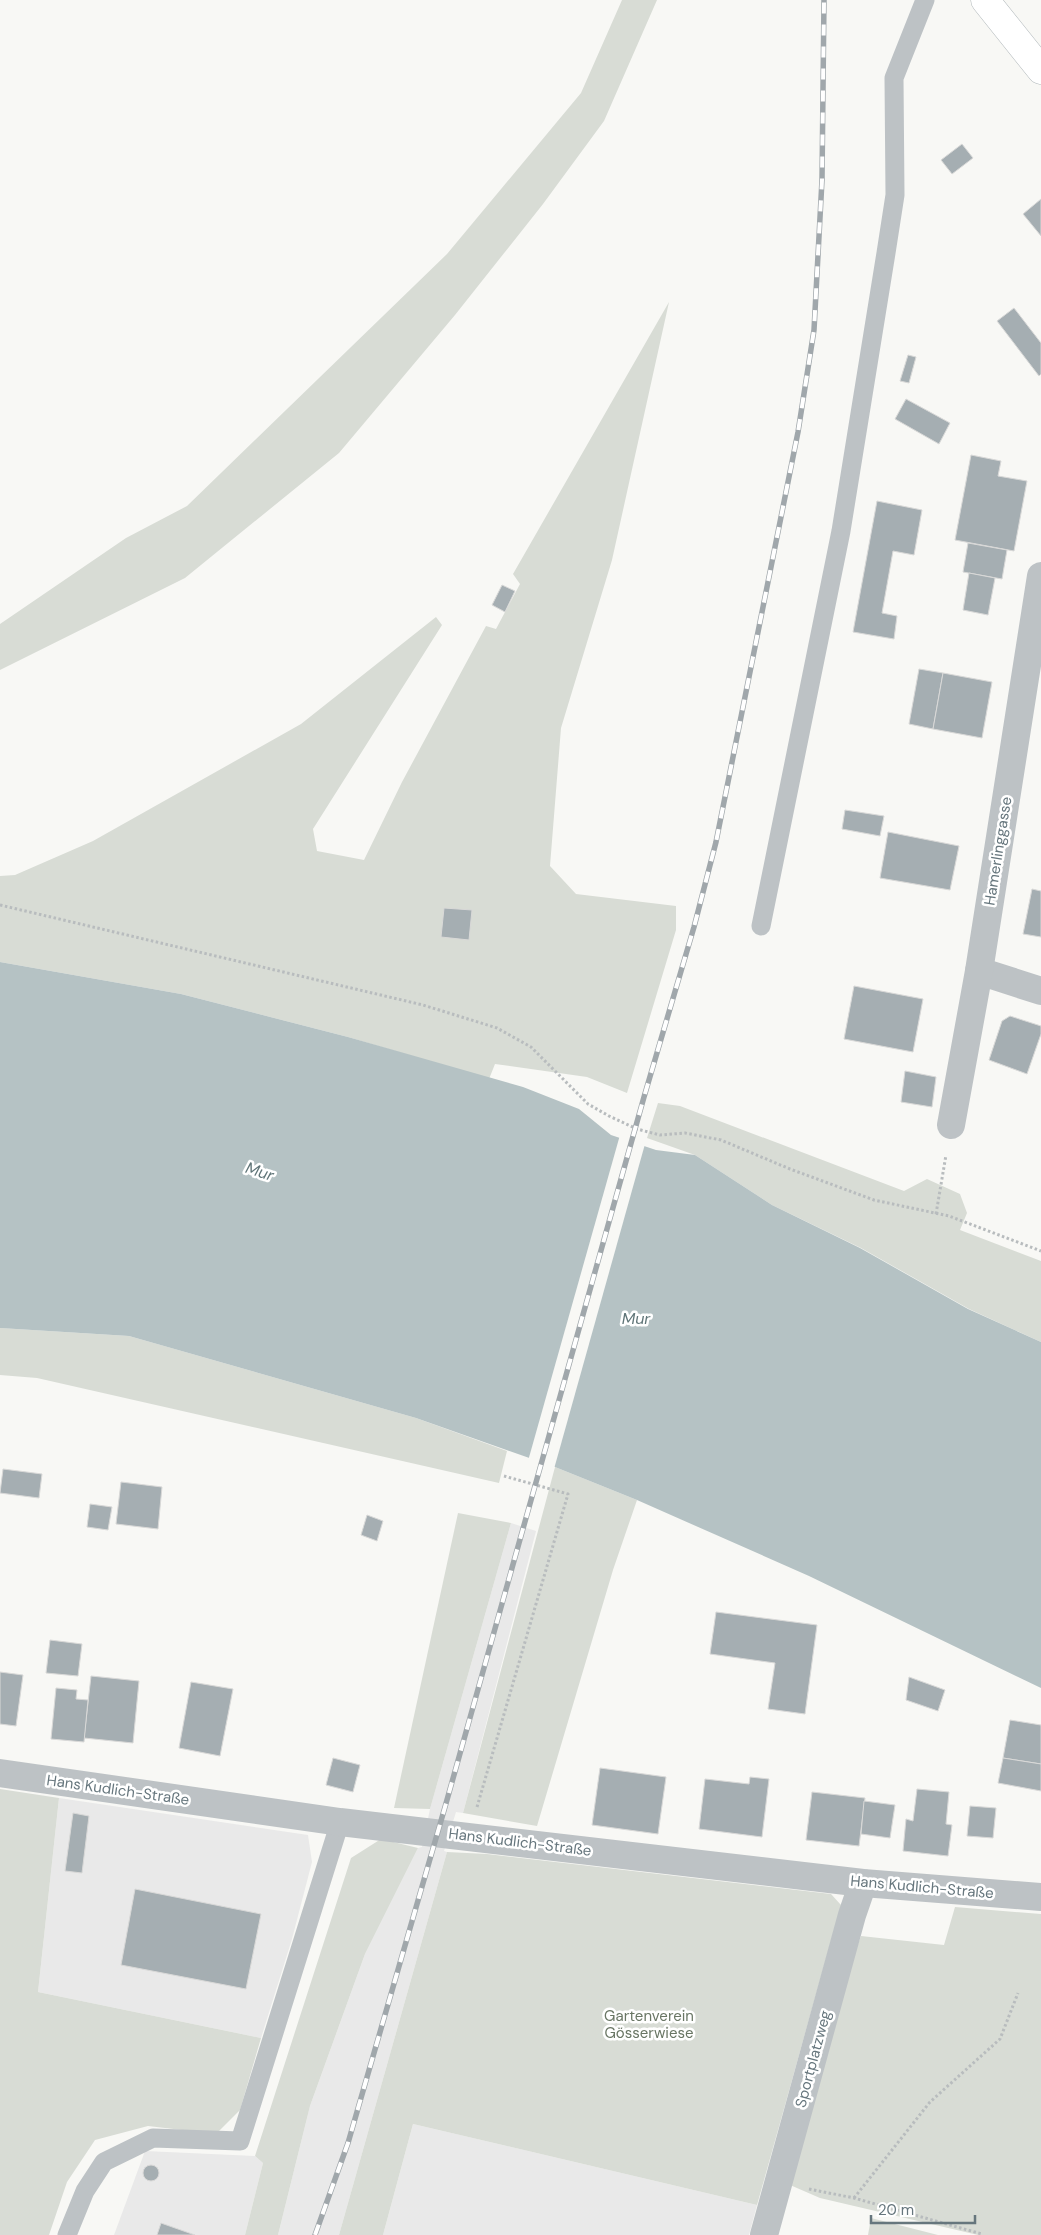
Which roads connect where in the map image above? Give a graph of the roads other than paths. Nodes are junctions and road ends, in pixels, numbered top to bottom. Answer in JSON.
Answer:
{"nodes":[{"id":1,"x":924,"y":0,"type":"edge"},
{"id":2,"x":985,"y":0,"type":"edge"},
{"id":3,"x":1041,"y":70,"type":"edge"},
{"id":4,"x":1041,"y":576,"type":"edge"},
{"id":5,"x":761,"y":926,"type":"dead end"},
{"id":6,"x":979,"y":971,"type":"junction"},
{"id":7,"x":1041,"y":991,"type":"edge"},
{"id":8,"x":951,"y":1125,"type":"road end"},
{"id":9,"x":0,"y":1773,"type":"edge"},
{"id":10,"x":340,"y":1822,"type":"junction"},
{"id":11,"x":863,"y":1883,"type":"junction"},
{"id":12,"x":1041,"y":1897,"type":"edge"},
{"id":13,"x":66,"y":2235,"type":"edge"},
{"id":14,"x":764,"y":2235,"type":"edge"}],
"edges":[{"from":1,"to":5,"type":"lane"},
{"from":2,"to":3,"type":"street"},
{"from":4,"to":6,"type":"street","name":"Hamerlinggasse"},
{"from":6,"to":7,"type":"street"},
{"from":6,"to":8,"type":"street","name":"Hamerlinggasse"},
{"from":9,"to":10,"type":"street","name":"Hans Kudlich-Straße"},
{"from":10,"to":11,"type":"street","name":"Hans Kudlich-Straße"},
{"from":10,"to":13,"type":"lane"},
{"from":11,"to":12,"type":"street","name":"Hans Kudlich-Straße"},
{"from":11,"to":14,"type":"street","name":"Sportplatzweg"}]}
